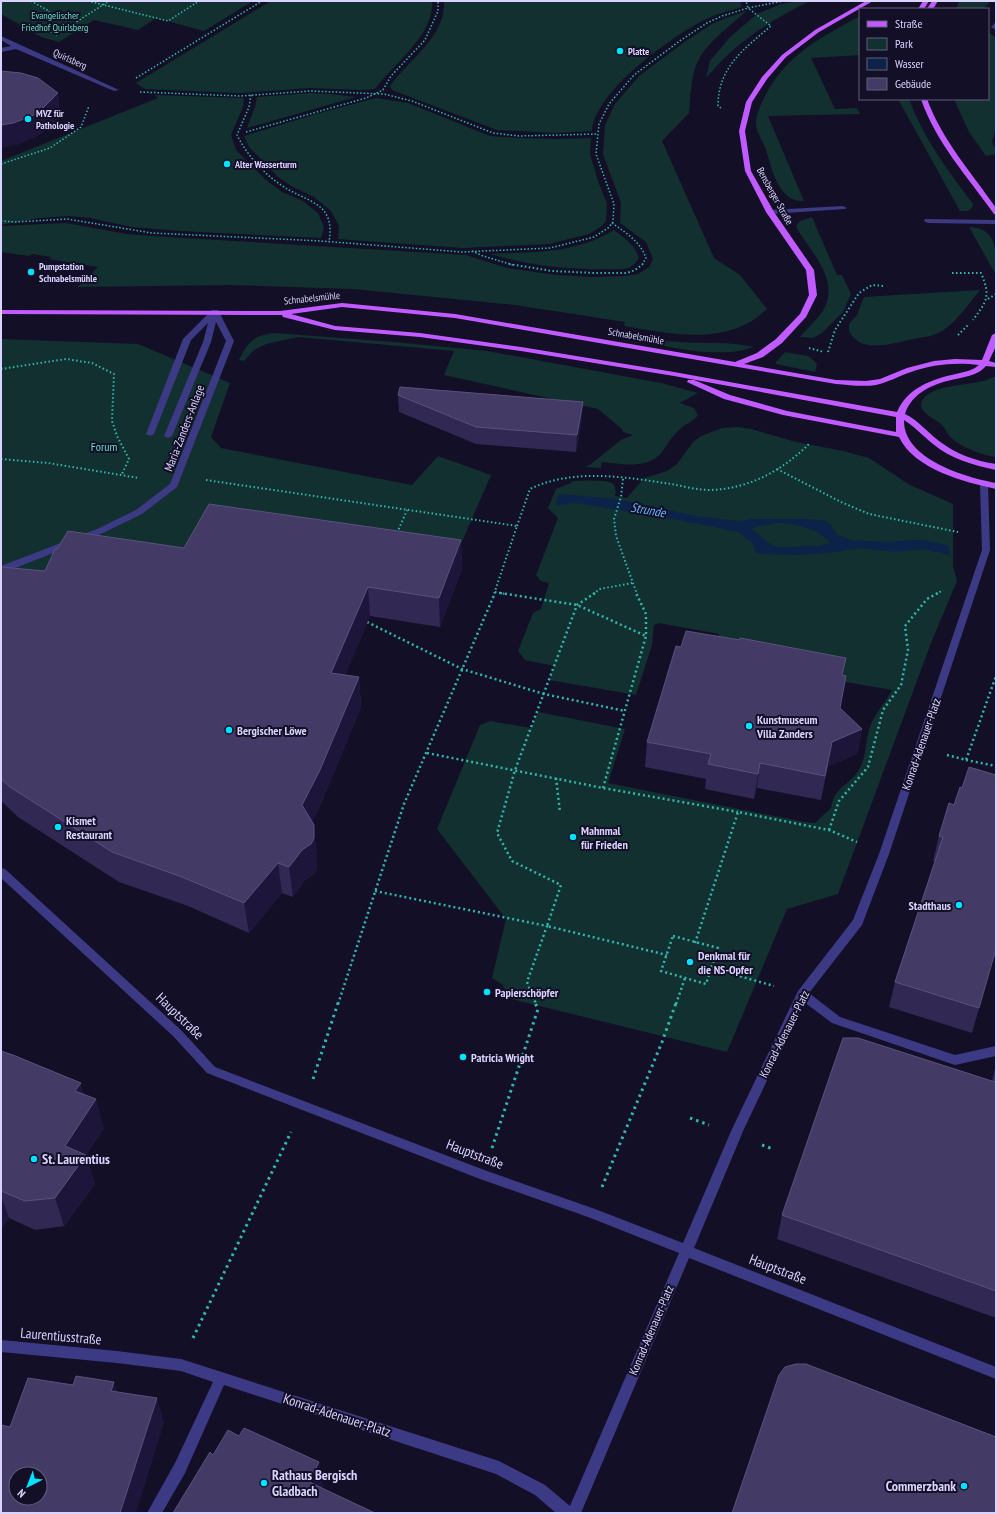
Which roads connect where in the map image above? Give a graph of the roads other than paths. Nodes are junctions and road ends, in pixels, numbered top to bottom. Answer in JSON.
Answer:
{"nodes":[{"id":1,"x":870,"y":1,"type":"edge"},
{"id":2,"x":996,"y":24,"type":"edge"},
{"id":3,"x":996,"y":28,"type":"edge"},
{"id":4,"x":1,"y":38,"type":"edge"},
{"id":5,"x":17,"y":46,"type":"junction"},
{"id":6,"x":1,"y":50,"type":"edge"},
{"id":7,"x":116,"y":90,"type":"road end"},
{"id":8,"x":924,"y":100,"type":"edge"},
{"id":9,"x":843,"y":208,"type":"dead end"},
{"id":10,"x":770,"y":212,"type":"junction"},
{"id":11,"x":996,"y":212,"type":"edge"},
{"id":12,"x":928,"y":221,"type":"dead end"},
{"id":13,"x":996,"y":222,"type":"edge"},
{"id":14,"x":1,"y":312,"type":"edge"},
{"id":15,"x":215,"y":312,"type":"junction"},
{"id":16,"x":280,"y":313,"type":"junction"},
{"id":17,"x":996,"y":336,"type":"edge"},
{"id":18,"x":985,"y":363,"type":"junction"},
{"id":19,"x":734,"y":365,"type":"junction"},
{"id":20,"x":996,"y":365,"type":"edge"},
{"id":21,"x":674,"y":374,"type":"junction"},
{"id":22,"x":900,"y":415,"type":"junction"},
{"id":23,"x":150,"y":434,"type":"dead end"},
{"id":24,"x":168,"y":436,"type":"dead end"},
{"id":25,"x":900,"y":436,"type":"junction"},
{"id":26,"x":996,"y":466,"type":"edge"},
{"id":27,"x":984,"y":484,"type":"junction"},
{"id":28,"x":996,"y":486,"type":"edge"},
{"id":29,"x":1,"y":569,"type":"edge"},
{"id":30,"x":1,"y":872,"type":"edge"},
{"id":31,"x":802,"y":994,"type":"junction"},
{"id":32,"x":996,"y":1051,"type":"edge"},
{"id":33,"x":685,"y":1251,"type":"junction"},
{"id":34,"x":1,"y":1346,"type":"edge"},
{"id":35,"x":117,"y":1357,"type":"joint"},
{"id":36,"x":996,"y":1373,"type":"edge"},
{"id":37,"x":221,"y":1378,"type":"junction"},
{"id":38,"x":154,"y":1513,"type":"edge"},
{"id":39,"x":567,"y":1513,"type":"edge"},
{"id":40,"x":574,"y":1513,"type":"edge"}],
"edges":[{"from":1,"to":10,"type":"main road","name":"Bensberger Straße"},
{"from":2,"to":3,"type":"street"},
{"from":4,"to":5,"type":"street","name":"Quirlsberg"},
{"from":5,"to":6,"type":"street"},
{"from":5,"to":7,"type":"street","name":"Quirlsberg"},
{"from":8,"to":11,"type":"main road"},
{"from":9,"to":10,"type":"street"},
{"from":10,"to":19,"type":"main road","name":"Bensberger Straße"},
{"from":12,"to":13,"type":"street"},
{"from":14,"to":15,"type":"main road","name":"Schnabelsmühle"},
{"from":15,"to":16,"type":"main road","name":"Schnabelsmühle"},
{"from":15,"to":23,"type":"street"},
{"from":15,"to":24,"type":"street"},
{"from":15,"to":29,"type":"street","name":"Maria-Zanders-Anlage"},
{"from":16,"to":19,"type":"main road","name":"Schnabelsmühle"},
{"from":16,"to":21,"type":"main road","name":"Schnabelsmühle"},
{"from":17,"to":18,"type":"main road"},
{"from":18,"to":19,"type":"main road","name":"Schnabelsmühle"},
{"from":18,"to":20,"type":"main road","name":"Schnabelsmühle"},
{"from":18,"to":22,"type":"main road"},
{"from":21,"to":22,"type":"main road","name":"Schnabelsmühle"},
{"from":21,"to":25,"type":"main road","name":"Schnabelsmühle"},
{"from":22,"to":25,"type":"main road"},
{"from":22,"to":26,"type":"main road","name":"Schnabelsmühle"},
{"from":25,"to":27,"type":"main road"},
{"from":27,"to":28,"type":"main road"},
{"from":27,"to":31,"type":"street","name":"Konrad-Adenauer-Platz"},
{"from":30,"to":33,"type":"street","name":"Hauptstraße"},
{"from":31,"to":32,"type":"street"},
{"from":31,"to":33,"type":"street","name":"Konrad-Adenauer-Platz"},
{"from":33,"to":36,"type":"street","name":"Hauptstraße"},
{"from":33,"to":40,"type":"street","name":"Konrad-Adenauer-Platz"},
{"from":34,"to":35,"type":"street","name":"Laurentiusstraße"},
{"from":35,"to":37,"type":"street","name":"Konrad-Adenauer-Platz"},
{"from":37,"to":38,"type":"street"},
{"from":37,"to":39,"type":"street","name":"Konrad-Adenauer-Platz"}]}
